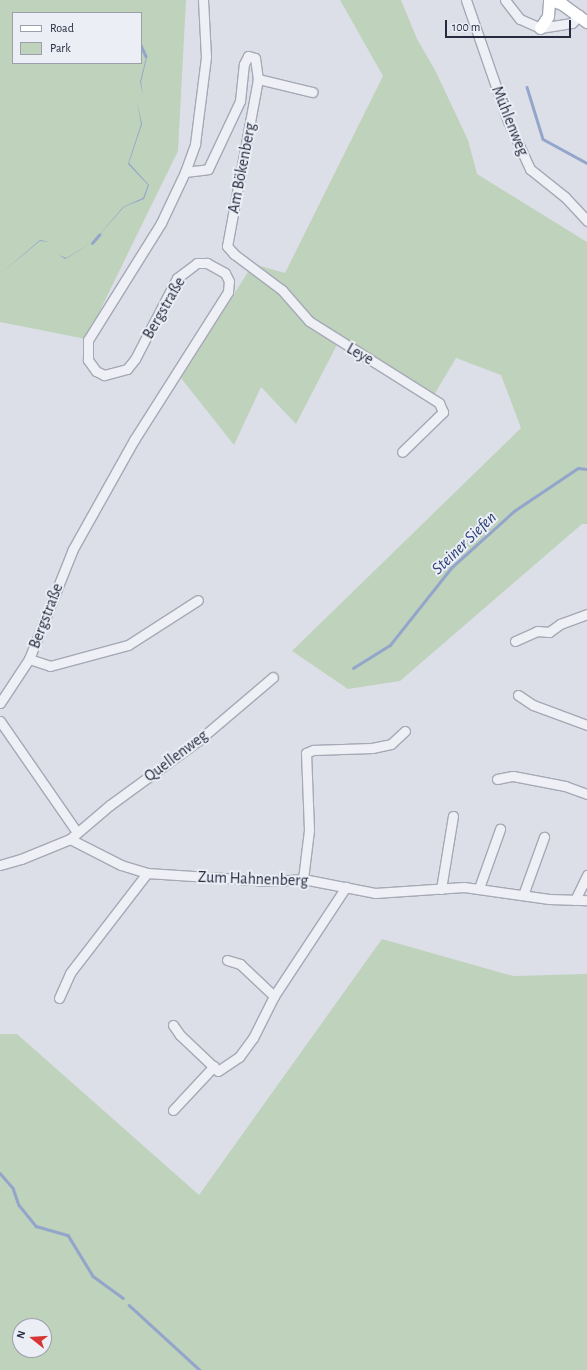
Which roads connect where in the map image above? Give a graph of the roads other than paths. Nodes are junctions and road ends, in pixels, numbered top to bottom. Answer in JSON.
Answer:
{"nodes":[{"id":1,"x":203,"y":0,"type":"edge"},
{"id":2,"x":466,"y":0,"type":"edge"},
{"id":3,"x":505,"y":0,"type":"edge"},
{"id":4,"x":550,"y":0,"type":"edge"},
{"id":5,"x":562,"y":2,"type":"edge"},
{"id":6,"x":583,"y":19,"type":"edge"},
{"id":7,"x":540,"y":28,"type":"junction"},
{"id":8,"x":258,"y":79,"type":"junction"},
{"id":9,"x":312,"y":92,"type":"dead end"},
{"id":10,"x":185,"y":172,"type":"junction"},
{"id":11,"x":587,"y":220,"type":"edge"},
{"id":12,"x":234,"y":254,"type":"joint"},
{"id":13,"x":402,"y":452,"type":"dead end"},
{"id":14,"x":198,"y":600,"type":"dead end"},
{"id":15,"x":587,"y":614,"type":"edge"},
{"id":16,"x":515,"y":641,"type":"dead end"},
{"id":17,"x":29,"y":659,"type":"junction"},
{"id":18,"x":272,"y":677,"type":"dead end"},
{"id":19,"x":518,"y":696,"type":"dead end"},
{"id":20,"x":0,"y":703,"type":"edge"},
{"id":21,"x":0,"y":720,"type":"edge"},
{"id":22,"x":587,"y":724,"type":"edge"},
{"id":23,"x":405,"y":731,"type":"dead end"},
{"id":24,"x":497,"y":778,"type":"dead end"},
{"id":25,"x":587,"y":794,"type":"edge"},
{"id":26,"x":453,"y":816,"type":"dead end"},
{"id":27,"x":500,"y":829,"type":"dead end"},
{"id":28,"x":77,"y":832,"type":"junction"},
{"id":29,"x":544,"y":837,"type":"dead end"},
{"id":30,"x":70,"y":839,"type":"junction"},
{"id":31,"x":0,"y":865,"type":"edge"},
{"id":32,"x":148,"y":873,"type":"junction"},
{"id":33,"x":587,"y":875,"type":"edge"},
{"id":34,"x":303,"y":879,"type":"junction"},
{"id":35,"x":346,"y":887,"type":"junction"},
{"id":36,"x":479,"y":888,"type":"junction"},
{"id":37,"x":442,"y":889,"type":"junction"},
{"id":38,"x":523,"y":895,"type":"junction"},
{"id":39,"x":575,"y":900,"type":"junction"},
{"id":40,"x":587,"y":900,"type":"edge"},
{"id":41,"x":226,"y":960,"type":"dead end"},
{"id":42,"x":274,"y":996,"type":"junction"},
{"id":43,"x":59,"y":998,"type":"dead end"},
{"id":44,"x":173,"y":1026,"type":"dead end"},
{"id":45,"x":214,"y":1066,"type":"junction"},
{"id":46,"x":173,"y":1110,"type":"dead end"}],
"edges":[{"from":1,"to":10,"type":"street","name":"Bergstraße"},
{"from":2,"to":11,"type":"street","name":"Mühlenweg"},
{"from":3,"to":7,"type":"street"},
{"from":4,"to":5,"type":"main road"},
{"from":4,"to":7,"type":"main road"},
{"from":5,"to":6,"type":"main road"},
{"from":6,"to":7,"type":"street"},
{"from":8,"to":9,"type":"street"},
{"from":8,"to":10,"type":"street","name":"Am Bökenberg"},
{"from":8,"to":12,"type":"street","name":"Am Bökenberg"},
{"from":10,"to":17,"type":"street","name":"Bergstraße"},
{"from":12,"to":13,"type":"street","name":"Leye"},
{"from":14,"to":17,"type":"street"},
{"from":15,"to":16,"type":"street"},
{"from":17,"to":20,"type":"street","name":"Bergstraße"},
{"from":18,"to":28,"type":"street","name":"Quellenweg"},
{"from":19,"to":22,"type":"street"},
{"from":21,"to":28,"type":"street"},
{"from":23,"to":34,"type":"street"},
{"from":24,"to":25,"type":"street"},
{"from":26,"to":37,"type":"street"},
{"from":27,"to":36,"type":"street"},
{"from":28,"to":30,"type":"street","name":"Quellenweg"},
{"from":29,"to":38,"type":"street"},
{"from":30,"to":31,"type":"street"},
{"from":30,"to":32,"type":"street","name":"Zum Hahnenberg"},
{"from":32,"to":34,"type":"street","name":"Zum Hahnenberg"},
{"from":32,"to":43,"type":"street"},
{"from":33,"to":39,"type":"street"},
{"from":34,"to":35,"type":"street","name":"Zum Hahnenberg"},
{"from":35,"to":37,"type":"street","name":"Zum Hahnenberg"},
{"from":35,"to":42,"type":"street"},
{"from":36,"to":37,"type":"street","name":"Zum Hahnenberg"},
{"from":36,"to":38,"type":"street","name":"Zum Hahnenberg"},
{"from":38,"to":39,"type":"street","name":"Zum Hahnenberg"},
{"from":39,"to":40,"type":"street","name":"Zum Hahnenberg"},
{"from":41,"to":42,"type":"street"},
{"from":42,"to":45,"type":"street"},
{"from":44,"to":45,"type":"street"},
{"from":45,"to":46,"type":"street"}]}
